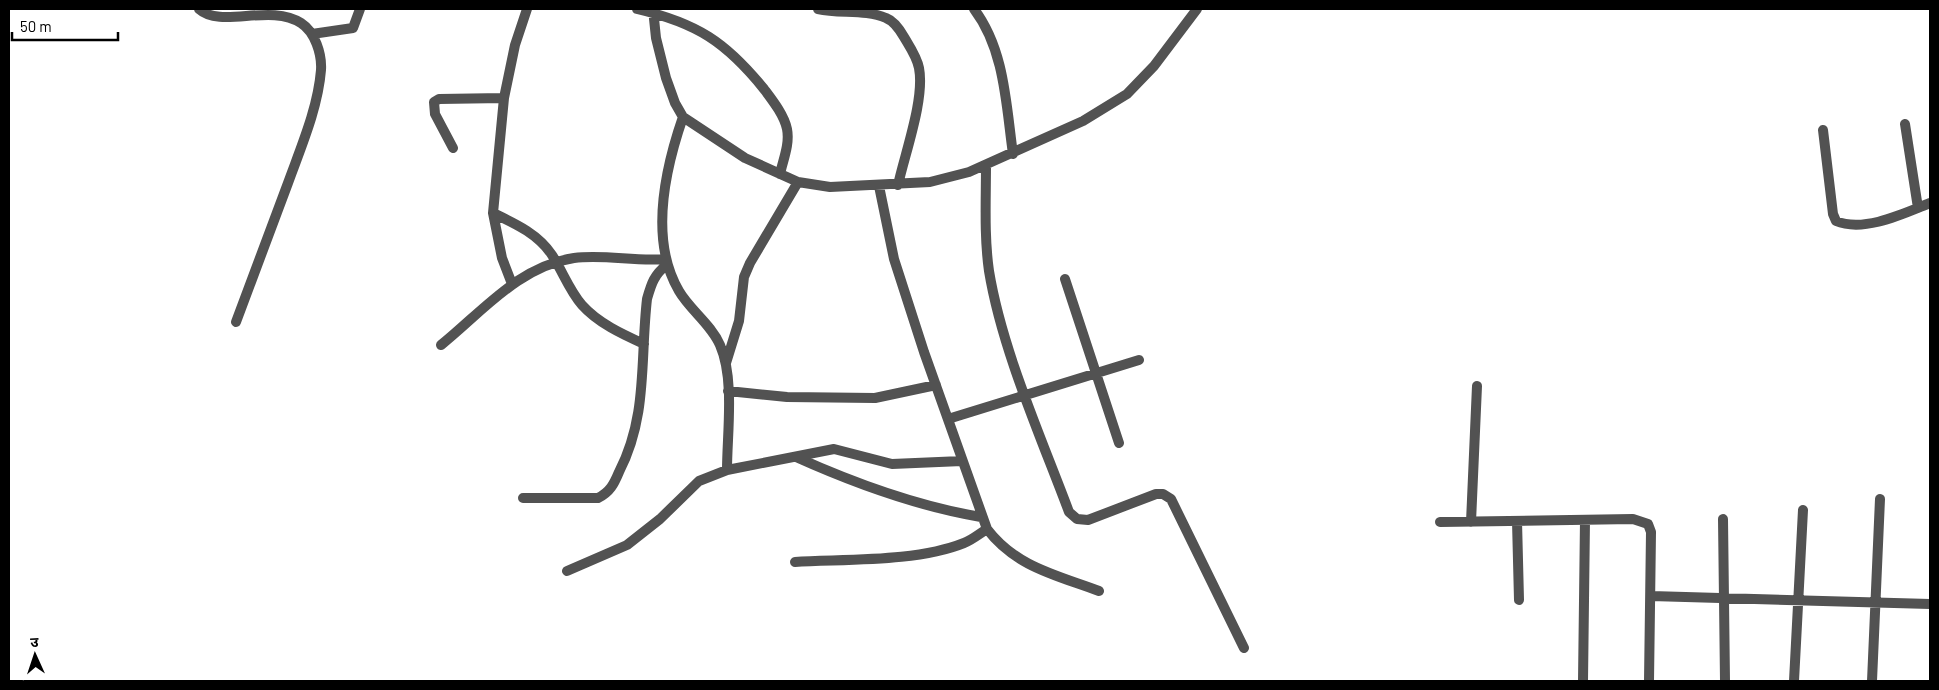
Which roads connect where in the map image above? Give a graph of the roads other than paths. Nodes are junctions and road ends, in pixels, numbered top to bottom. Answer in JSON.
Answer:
{"nodes":[{"id":1,"x":199,"y":9,"type":"edge"},
{"id":2,"x":360,"y":9,"type":"edge"},
{"id":3,"x":527,"y":9,"type":"edge"},
{"id":4,"x":637,"y":9,"type":"edge"},
{"id":5,"x":818,"y":9,"type":"edge"},
{"id":6,"x":974,"y":9,"type":"edge"},
{"id":7,"x":1197,"y":9,"type":"edge"},
{"id":8,"x":653,"y":11,"type":"edge"},
{"id":9,"x":312,"y":34,"type":"junction"},
{"id":10,"x":504,"y":98,"type":"junction"},
{"id":11,"x":684,"y":117,"type":"junction"},
{"id":12,"x":1905,"y":124,"type":"dead end"},
{"id":13,"x":1823,"y":130,"type":"dead end"},
{"id":14,"x":453,"y":148,"type":"dead end"},
{"id":15,"x":1013,"y":154,"type":"junction"},
{"id":16,"x":986,"y":165,"type":"junction"},
{"id":17,"x":780,"y":174,"type":"junction"},
{"id":18,"x":798,"y":182,"type":"junction"},
{"id":19,"x":898,"y":185,"type":"junction"},
{"id":20,"x":880,"y":186,"type":"junction"},
{"id":21,"x":1930,"y":203,"type":"edge"},
{"id":22,"x":1918,"y":208,"type":"junction"},
{"id":23,"x":493,"y":214,"type":"junction"},
{"id":24,"x":556,"y":262,"type":"junction"},
{"id":25,"x":667,"y":262,"type":"junction"},
{"id":26,"x":1065,"y":279,"type":"dead end"},
{"id":27,"x":512,"y":284,"type":"junction"},
{"id":28,"x":236,"y":322,"type":"dead end"},
{"id":29,"x":644,"y":344,"type":"junction"},
{"id":30,"x":441,"y":345,"type":"dead end"},
{"id":31,"x":1139,"y":360,"type":"dead end"},
{"id":32,"x":726,"y":363,"type":"junction"},
{"id":33,"x":1095,"y":373,"type":"junction"},
{"id":34,"x":936,"y":385,"type":"junction"},
{"id":35,"x":1477,"y":386,"type":"dead end"},
{"id":36,"x":728,"y":391,"type":"junction"},
{"id":37,"x":1025,"y":395,"type":"junction"},
{"id":38,"x":948,"y":419,"type":"junction"},
{"id":39,"x":1119,"y":443,"type":"dead end"},
{"id":40,"x":796,"y":457,"type":"junction"},
{"id":41,"x":962,"y":461,"type":"junction"},
{"id":42,"x":727,"y":470,"type":"junction"},
{"id":43,"x":523,"y":498,"type":"dead end"},
{"id":44,"x":1880,"y":499,"type":"dead end"},
{"id":45,"x":1803,"y":510,"type":"dead end"},
{"id":46,"x":981,"y":517,"type":"junction"},
{"id":47,"x":1723,"y":518,"type":"dead end"},
{"id":48,"x":1585,"y":520,"type":"junction"},
{"id":49,"x":1517,"y":521,"type":"junction"},
{"id":50,"x":1440,"y":522,"type":"dead end"},
{"id":51,"x":1471,"y":522,"type":"junction"},
{"id":52,"x":987,"y":529,"type":"junction"},
{"id":53,"x":796,"y":562,"type":"dead end"},
{"id":54,"x":567,"y":571,"type":"dead end"},
{"id":55,"x":1099,"y":591,"type":"dead end"},
{"id":56,"x":1651,"y":596,"type":"junction"},
{"id":57,"x":1724,"y":598,"type":"junction"},
{"id":58,"x":1519,"y":600,"type":"dead end"},
{"id":59,"x":1798,"y":600,"type":"junction"},
{"id":60,"x":1874,"y":602,"type":"junction"},
{"id":61,"x":1930,"y":604,"type":"edge"},
{"id":62,"x":1244,"y":648,"type":"dead end"},
{"id":63,"x":1583,"y":681,"type":"edge"},
{"id":64,"x":1649,"y":681,"type":"edge"},
{"id":65,"x":1726,"y":681,"type":"edge"},
{"id":66,"x":1794,"y":681,"type":"edge"},
{"id":67,"x":1872,"y":681,"type":"edge"}],
"edges":[{"from":1,"to":9,"type":"street"},
{"from":2,"to":9,"type":"street"},
{"from":3,"to":10,"type":"street"},
{"from":4,"to":8,"type":"street"},
{"from":5,"to":19,"type":"street"},
{"from":6,"to":15,"type":"street"},
{"from":7,"to":15,"type":"street"},
{"from":8,"to":11,"type":"street"},
{"from":8,"to":17,"type":"street"},
{"from":9,"to":28,"type":"street"},
{"from":10,"to":14,"type":"street"},
{"from":10,"to":23,"type":"street"},
{"from":11,"to":17,"type":"street"},
{"from":11,"to":25,"type":"street"},
{"from":12,"to":22,"type":"street"},
{"from":13,"to":22,"type":"street"},
{"from":15,"to":16,"type":"street"},
{"from":16,"to":19,"type":"street"},
{"from":16,"to":37,"type":"street"},
{"from":17,"to":18,"type":"street"},
{"from":18,"to":20,"type":"street"},
{"from":18,"to":32,"type":"street"},
{"from":19,"to":20,"type":"street"},
{"from":20,"to":34,"type":"street"},
{"from":21,"to":22,"type":"street"},
{"from":23,"to":24,"type":"street"},
{"from":23,"to":27,"type":"street"},
{"from":24,"to":25,"type":"street"},
{"from":24,"to":27,"type":"street"},
{"from":24,"to":29,"type":"street"},
{"from":25,"to":29,"type":"street"},
{"from":25,"to":32,"type":"street"},
{"from":26,"to":33,"type":"street"},
{"from":27,"to":30,"type":"street"},
{"from":29,"to":43,"type":"street"},
{"from":31,"to":33,"type":"street"},
{"from":32,"to":36,"type":"street"},
{"from":33,"to":37,"type":"street"},
{"from":33,"to":39,"type":"street"},
{"from":34,"to":36,"type":"street"},
{"from":34,"to":38,"type":"street"},
{"from":35,"to":51,"type":"street"},
{"from":36,"to":42,"type":"street"},
{"from":37,"to":38,"type":"street"},
{"from":37,"to":62,"type":"street"},
{"from":38,"to":41,"type":"street"},
{"from":40,"to":41,"type":"street"},
{"from":40,"to":42,"type":"street"},
{"from":40,"to":46,"type":"street"},
{"from":41,"to":46,"type":"street"},
{"from":42,"to":54,"type":"street"},
{"from":44,"to":60,"type":"street"},
{"from":45,"to":59,"type":"street"},
{"from":46,"to":52,"type":"street"},
{"from":47,"to":57,"type":"street"},
{"from":48,"to":49,"type":"street"},
{"from":48,"to":56,"type":"street"},
{"from":48,"to":63,"type":"street"},
{"from":49,"to":51,"type":"street"},
{"from":49,"to":58,"type":"street"},
{"from":50,"to":51,"type":"street"},
{"from":52,"to":53,"type":"street"},
{"from":52,"to":55,"type":"street"},
{"from":56,"to":57,"type":"street"},
{"from":56,"to":64,"type":"street"},
{"from":57,"to":59,"type":"street"},
{"from":57,"to":65,"type":"street"},
{"from":59,"to":60,"type":"street"},
{"from":59,"to":66,"type":"street"},
{"from":60,"to":61,"type":"street"},
{"from":60,"to":67,"type":"street"}]}
